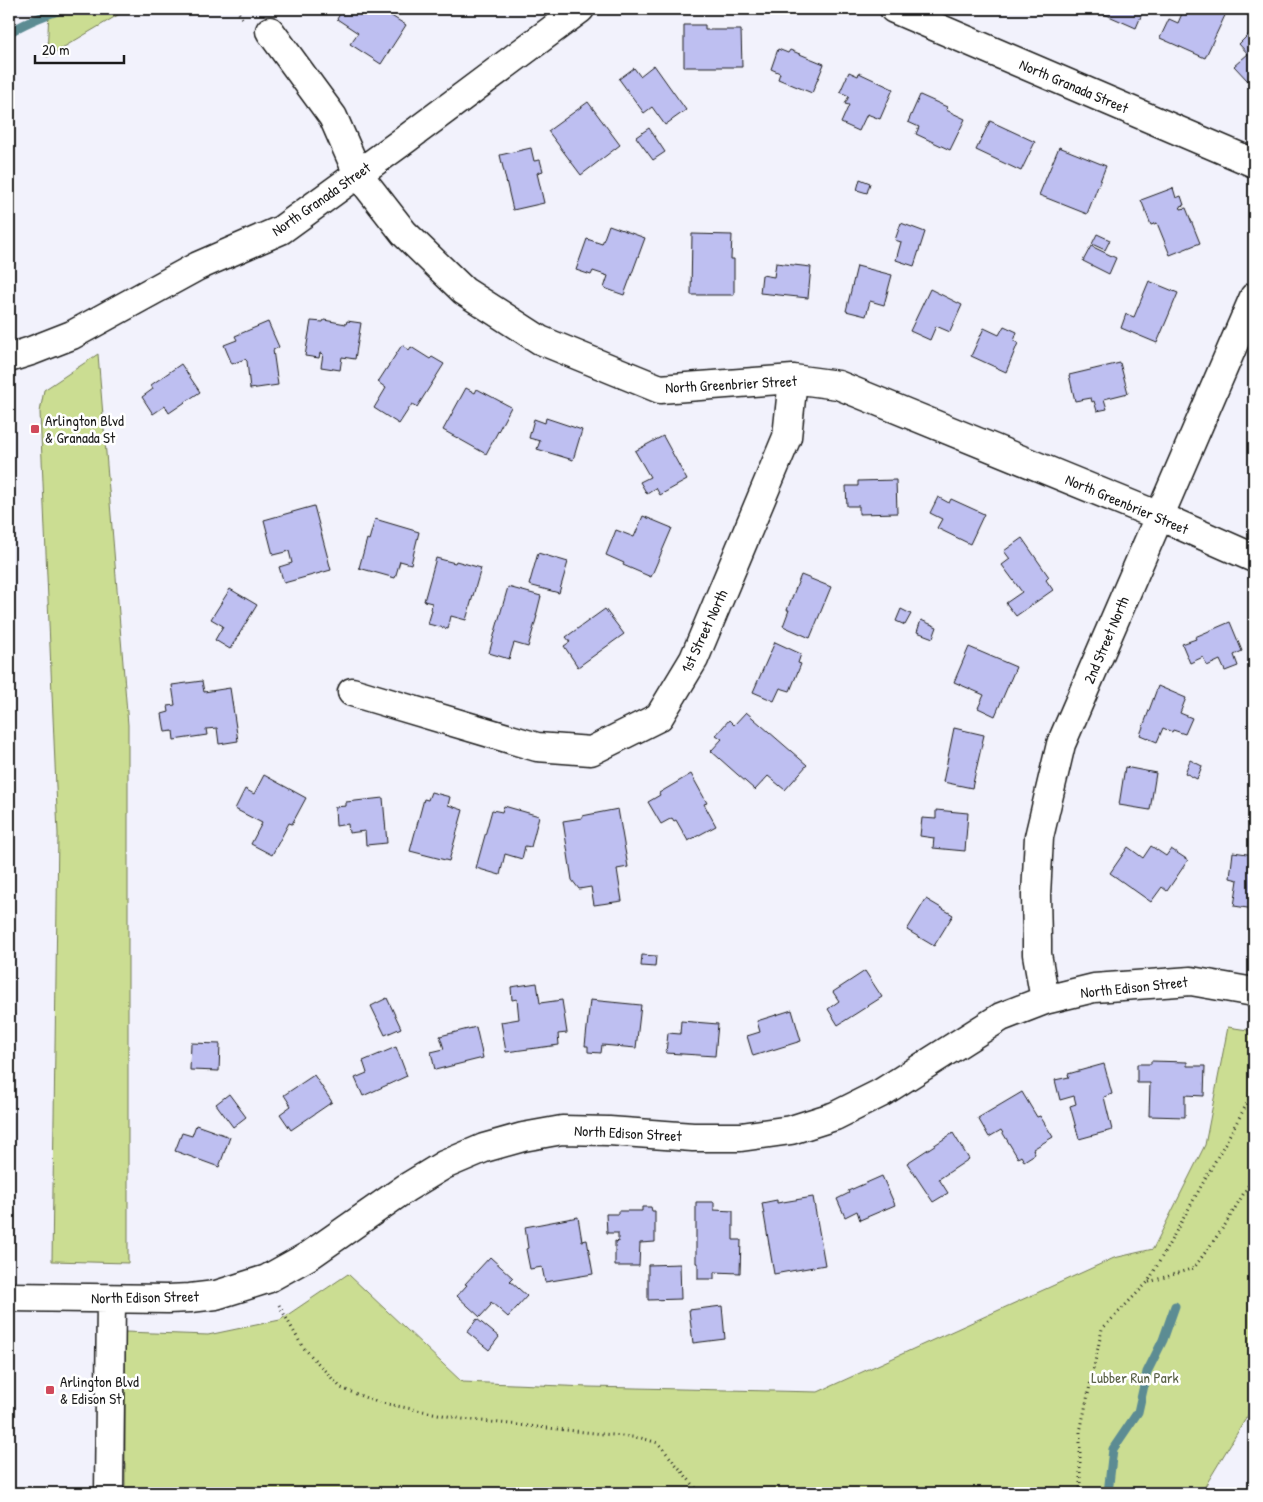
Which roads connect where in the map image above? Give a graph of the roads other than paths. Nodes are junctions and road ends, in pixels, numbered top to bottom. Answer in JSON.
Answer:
{"nodes":[{"id":1,"x":580,"y":9,"type":"edge"},
{"id":2,"x":894,"y":9,"type":"edge"},
{"id":3,"x":270,"y":31,"type":"dead end"},
{"id":4,"x":1254,"y":163,"type":"edge"},
{"id":5,"x":358,"y":174,"type":"junction"},
{"id":6,"x":1254,"y":298,"type":"edge"},
{"id":7,"x":9,"y":358,"type":"edge"},
{"id":8,"x":793,"y":379,"type":"junction"},
{"id":9,"x":1159,"y":516,"type":"junction"},
{"id":10,"x":1254,"y":558,"type":"edge"},
{"id":11,"x":352,"y":692,"type":"dead end"},
{"id":12,"x":1254,"y":992,"type":"edge"},
{"id":13,"x":1044,"y":1000,"type":"junction"},
{"id":14,"x":9,"y":1298,"type":"edge"},
{"id":15,"x":111,"y":1299,"type":"junction"},
{"id":16,"x":109,"y":1493,"type":"edge"}],
"edges":[{"from":1,"to":5,"type":"street","name":"North Granada Street"},
{"from":2,"to":4,"type":"street","name":"North Granada Street"},
{"from":3,"to":5,"type":"street","name":"North Greenbrier Street"},
{"from":5,"to":7,"type":"street","name":"North Granada Street"},
{"from":5,"to":8,"type":"street","name":"North Greenbrier Street"},
{"from":6,"to":9,"type":"street","name":"2nd Street North"},
{"from":8,"to":9,"type":"street","name":"North Greenbrier Street"},
{"from":8,"to":11,"type":"street","name":"1st Street North"},
{"from":9,"to":10,"type":"street","name":"North Greenbrier Street"},
{"from":9,"to":13,"type":"street","name":"2nd Street North"},
{"from":12,"to":13,"type":"street","name":"North Edison Street"},
{"from":13,"to":15,"type":"street","name":"North Edison Street"},
{"from":14,"to":15,"type":"street","name":"North Edison Street"},
{"from":15,"to":16,"type":"street"}]}
